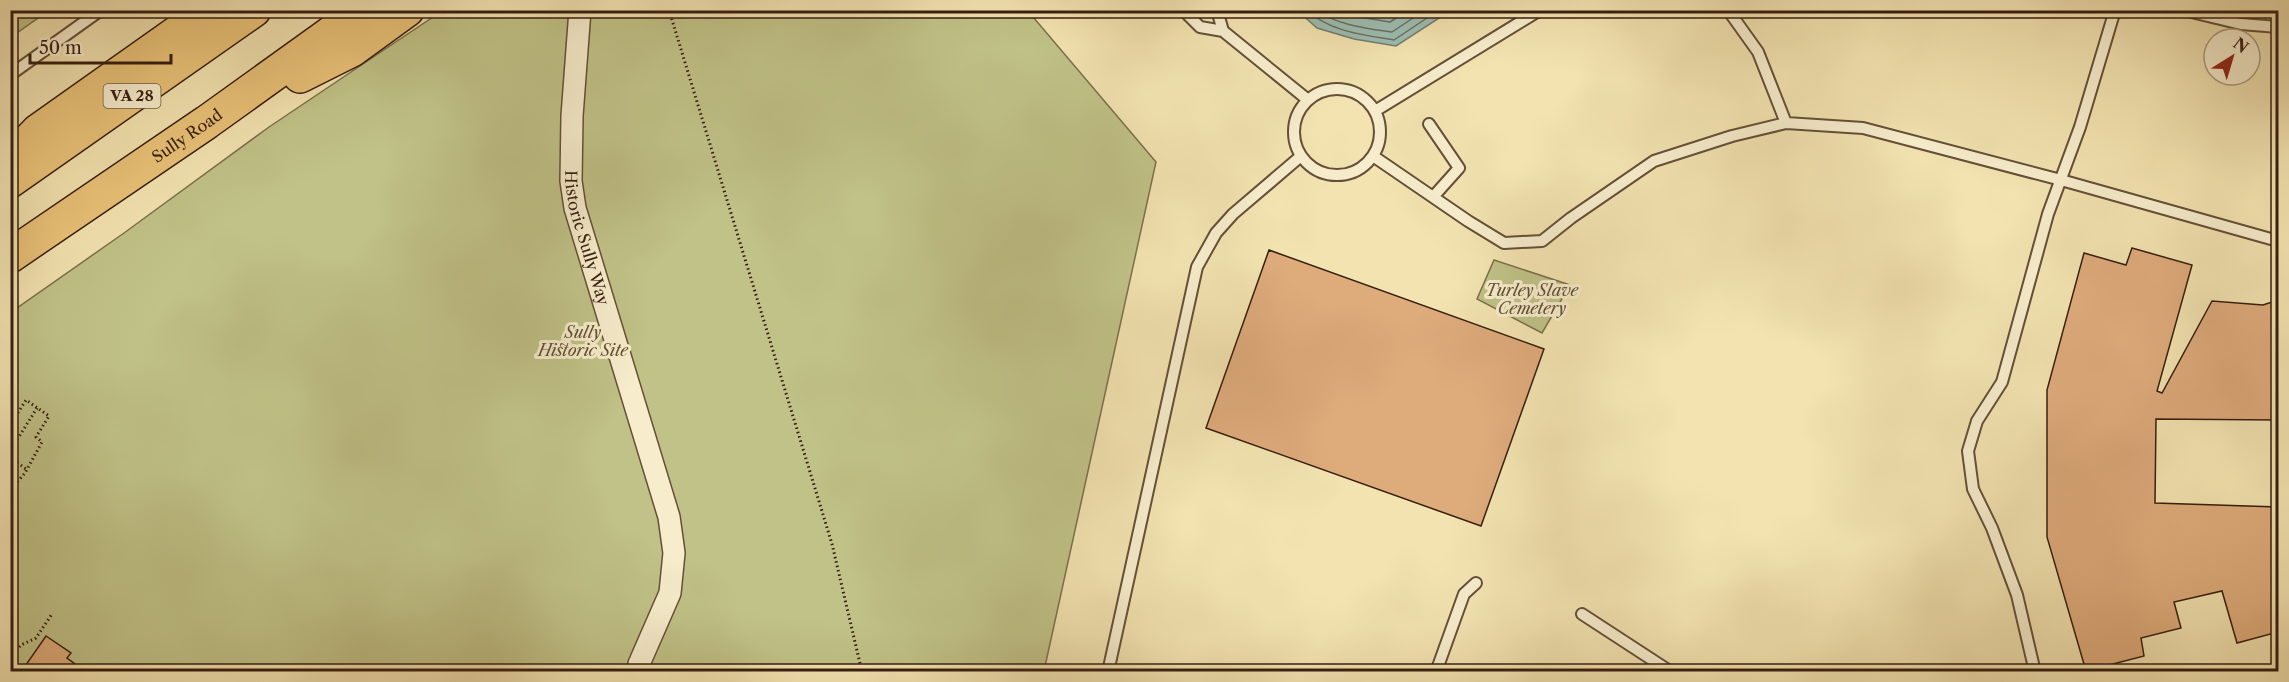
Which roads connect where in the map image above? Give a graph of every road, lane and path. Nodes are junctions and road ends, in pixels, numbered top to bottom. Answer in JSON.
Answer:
{"nodes":[{"id":1,"x":101,"y":10,"type":"edge"},
{"id":2,"x":209,"y":10,"type":"edge"},
{"id":3,"x":254,"y":10,"type":"edge"},
{"id":4,"x":363,"y":10,"type":"edge"},
{"id":5,"x":407,"y":10,"type":"edge"},
{"id":6,"x":580,"y":10,"type":"edge"},
{"id":7,"x":669,"y":10,"type":"edge"},
{"id":8,"x":1183,"y":10,"type":"edge"},
{"id":9,"x":1217,"y":10,"type":"edge"},
{"id":10,"x":1540,"y":10,"type":"edge"},
{"id":11,"x":1728,"y":10,"type":"edge"},
{"id":12,"x":2115,"y":10,"type":"edge"},
{"id":13,"x":2183,"y":10,"type":"edge"},
{"id":14,"x":2278,"y":27,"type":"edge"},
{"id":15,"x":1223,"y":31,"type":"junction"},
{"id":16,"x":10,"y":75,"type":"edge"},
{"id":17,"x":1308,"y":100,"type":"junction"},
{"id":18,"x":1375,"y":111,"type":"junction"},
{"id":19,"x":207,"y":122,"type":"junction"},
{"id":20,"x":1429,"y":123,"type":"dead end"},
{"id":21,"x":1786,"y":123,"type":"junction"},
{"id":22,"x":1301,"y":156,"type":"junction"},
{"id":23,"x":1373,"y":156,"type":"junction"},
{"id":24,"x":10,"y":160,"type":"edge"},
{"id":25,"x":2061,"y":180,"type":"junction"},
{"id":26,"x":10,"y":181,"type":"edge"},
{"id":27,"x":1433,"y":197,"type":"junction"},
{"id":28,"x":2278,"y":241,"type":"edge"},
{"id":29,"x":10,"y":256,"type":"edge"},
{"id":30,"x":37,"y":408,"type":"junction"},
{"id":31,"x":10,"y":420,"type":"edge"},
{"id":32,"x":10,"y":451,"type":"edge"},
{"id":33,"x":10,"y":458,"type":"edge"},
{"id":34,"x":27,"y":469,"type":"junction"},
{"id":35,"x":10,"y":490,"type":"edge"},
{"id":36,"x":1476,"y":583,"type":"dead end"},
{"id":37,"x":52,"y":614,"type":"dead end"},
{"id":38,"x":1582,"y":614,"type":"dead end"},
{"id":39,"x":12,"y":650,"type":"edge"},
{"id":40,"x":10,"y":657,"type":"edge"},
{"id":41,"x":637,"y":668,"type":"edge"},
{"id":42,"x":862,"y":672,"type":"edge"},
{"id":43,"x":1108,"y":672,"type":"edge"},
{"id":44,"x":1436,"y":672,"type":"edge"},
{"id":45,"x":1671,"y":672,"type":"edge"},
{"id":46,"x":2035,"y":672,"type":"edge"}],
"edges":[{"from":1,"to":16,"type":"lane"},
{"from":2,"to":24,"type":"highway"},
{"from":3,"to":26,"type":"highway","number":"VA 28"},
{"from":4,"to":19,"type":"highway","name":"Sully Road"},
{"from":5,"to":19,"type":"highway"},
{"from":6,"to":41,"type":"street","name":"Historic Sully Way"},
{"from":7,"to":42,"type":"path"},
{"from":8,"to":15,"type":"lane"},
{"from":9,"to":15,"type":"lane"},
{"from":10,"to":18,"type":"lane"},
{"from":11,"to":21,"type":"lane"},
{"from":12,"to":25,"type":"lane"},
{"from":13,"to":14,"type":"lane"},
{"from":15,"to":17,"type":"lane"},
{"from":17,"to":18,"type":"lane"},
{"from":17,"to":22,"type":"lane"},
{"from":18,"to":23,"type":"lane"},
{"from":19,"to":29,"type":"highway","name":"Sully Road"},
{"from":20,"to":27,"type":"lane"},
{"from":21,"to":25,"type":"lane"},
{"from":21,"to":27,"type":"lane"},
{"from":22,"to":23,"type":"lane"},
{"from":22,"to":43,"type":"lane"},
{"from":23,"to":27,"type":"lane"},
{"from":25,"to":28,"type":"lane"},
{"from":25,"to":46,"type":"lane"},
{"from":30,"to":31,"type":"path"},
{"from":30,"to":32,"type":"path"},
{"from":30,"to":34,"type":"path"},
{"from":33,"to":34,"type":"path"},
{"from":34,"to":35,"type":"path"},
{"from":36,"to":44,"type":"lane"},
{"from":37,"to":39,"type":"path"},
{"from":38,"to":45,"type":"lane"},
{"from":39,"to":40,"type":"path"}]}
